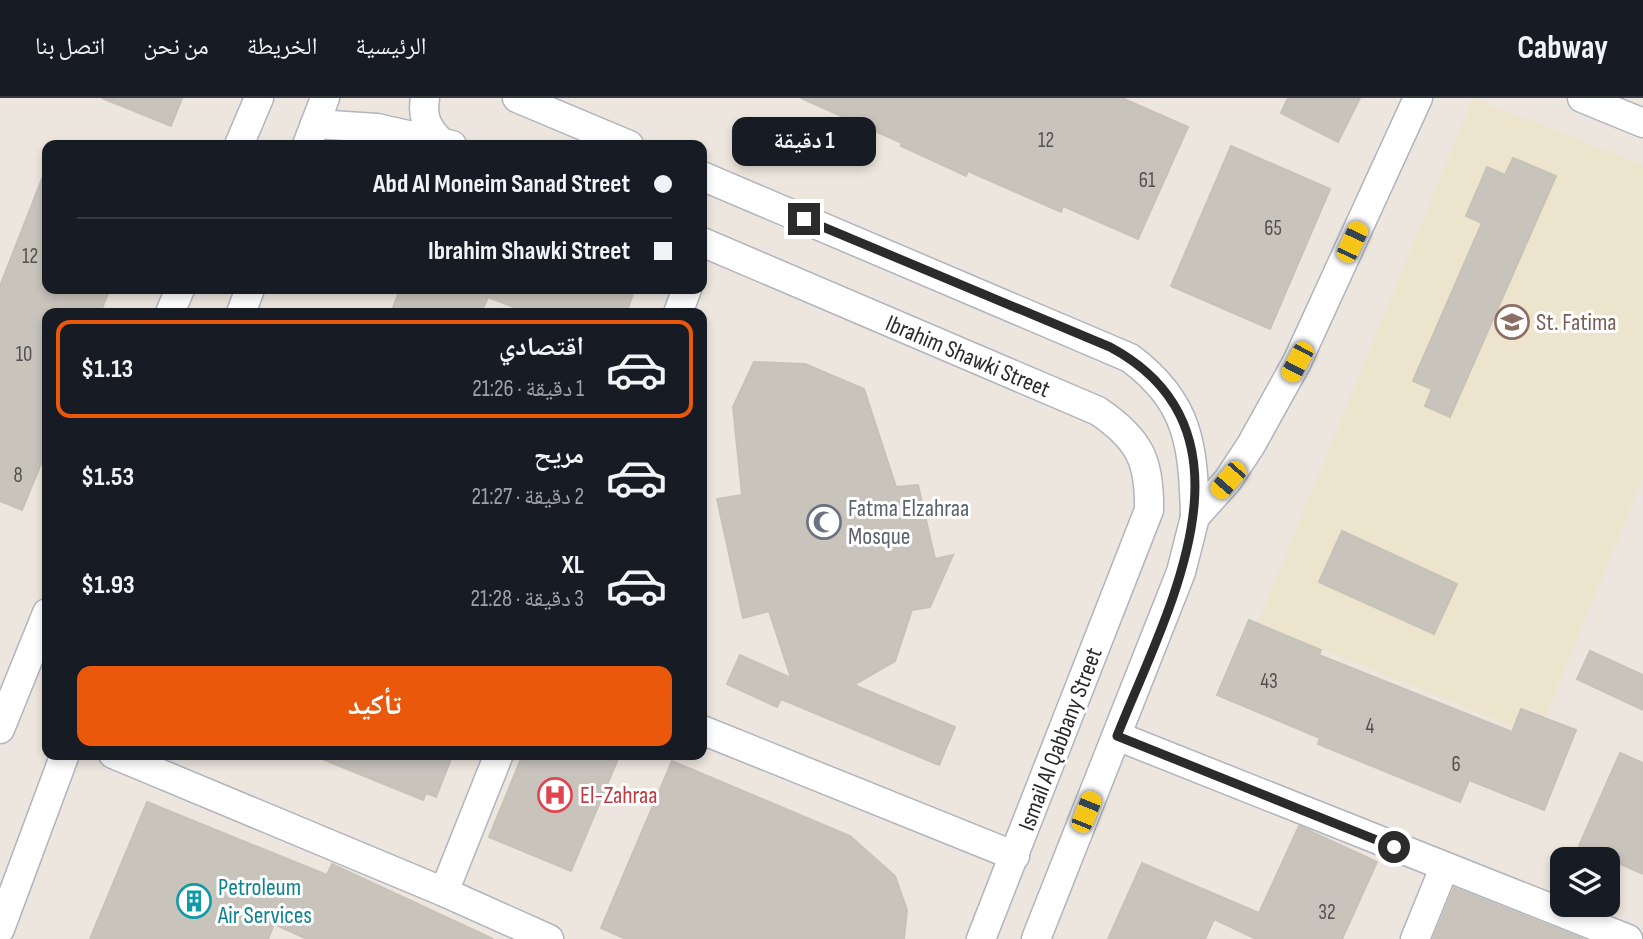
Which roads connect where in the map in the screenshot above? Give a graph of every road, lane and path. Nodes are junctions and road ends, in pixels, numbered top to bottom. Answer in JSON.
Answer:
{"nodes":[{"id":1,"x":259,"y":98,"type":"edge"},
{"id":2,"x":326,"y":98,"type":"edge"},
{"id":3,"x":425,"y":98,"type":"edge"},
{"id":4,"x":517,"y":98,"type":"edge"},
{"id":5,"x":1418,"y":98,"type":"edge"},
{"id":6,"x":1583,"y":98,"type":"edge"},
{"id":7,"x":1643,"y":122,"type":"edge"},
{"id":8,"x":311,"y":135,"type":"edge"},
{"id":9,"x":241,"y":140,"type":"edge"},
{"id":10,"x":431,"y":140,"type":"edge"},
{"id":11,"x":442,"y":140,"type":"edge"},
{"id":12,"x":617,"y":140,"type":"edge"},
{"id":13,"x":707,"y":178,"type":"edge"},
{"id":14,"x":707,"y":248,"type":"edge"},
{"id":15,"x":1195,"y":517,"type":"junction"},
{"id":16,"x":1139,"y":538,"type":"joint"},
{"id":17,"x":42,"y":625,"type":"edge"},
{"id":18,"x":0,"y":729,"type":"edge"},
{"id":19,"x":707,"y":732,"type":"edge"},
{"id":20,"x":1117,"y":736,"type":"junction"},
{"id":21,"x":63,"y":760,"type":"edge"},
{"id":22,"x":127,"y":760,"type":"edge"},
{"id":23,"x":497,"y":760,"type":"edge"},
{"id":24,"x":1015,"y":856,"type":"junction"},
{"id":25,"x":1444,"y":867,"type":"junction"},
{"id":26,"x":444,"y":892,"type":"junction"},
{"id":27,"x":0,"y":929,"type":"edge"},
{"id":28,"x":988,"y":937,"type":"edge"},
{"id":29,"x":549,"y":939,"type":"edge"},
{"id":30,"x":1036,"y":939,"type":"edge"},
{"id":31,"x":1415,"y":939,"type":"edge"},
{"id":32,"x":1628,"y":939,"type":"edge"}],
"edges":[{"from":1,"to":9,"type":"street"},
{"from":2,"to":8,"type":"street"},
{"from":3,"to":11,"type":"street"},
{"from":4,"to":12,"type":"street"},
{"from":5,"to":15,"type":"street","name":"Ismail Al Qabbany Street"},
{"from":6,"to":7,"type":"street"},
{"from":8,"to":10,"type":"street"},
{"from":13,"to":15,"type":"street"},
{"from":14,"to":16,"type":"street","name":"Ibrahim Shawki Street"},
{"from":15,"to":20,"type":"street","name":"Ismail Al Qabbany Street"},
{"from":16,"to":24,"type":"street","name":"Ismail Al Qabbany Street"},
{"from":17,"to":18,"type":"street"},
{"from":19,"to":24,"type":"street"},
{"from":20,"to":25,"type":"street"},
{"from":20,"to":30,"type":"street","name":"Ismail Al Qabbany Street"},
{"from":21,"to":27,"type":"street"},
{"from":22,"to":26,"type":"street"},
{"from":23,"to":26,"type":"street"},
{"from":24,"to":28,"type":"street","name":"Ismail Al Qabbany Street"},
{"from":25,"to":31,"type":"street"},
{"from":25,"to":32,"type":"street"},
{"from":26,"to":29,"type":"street"}]}
